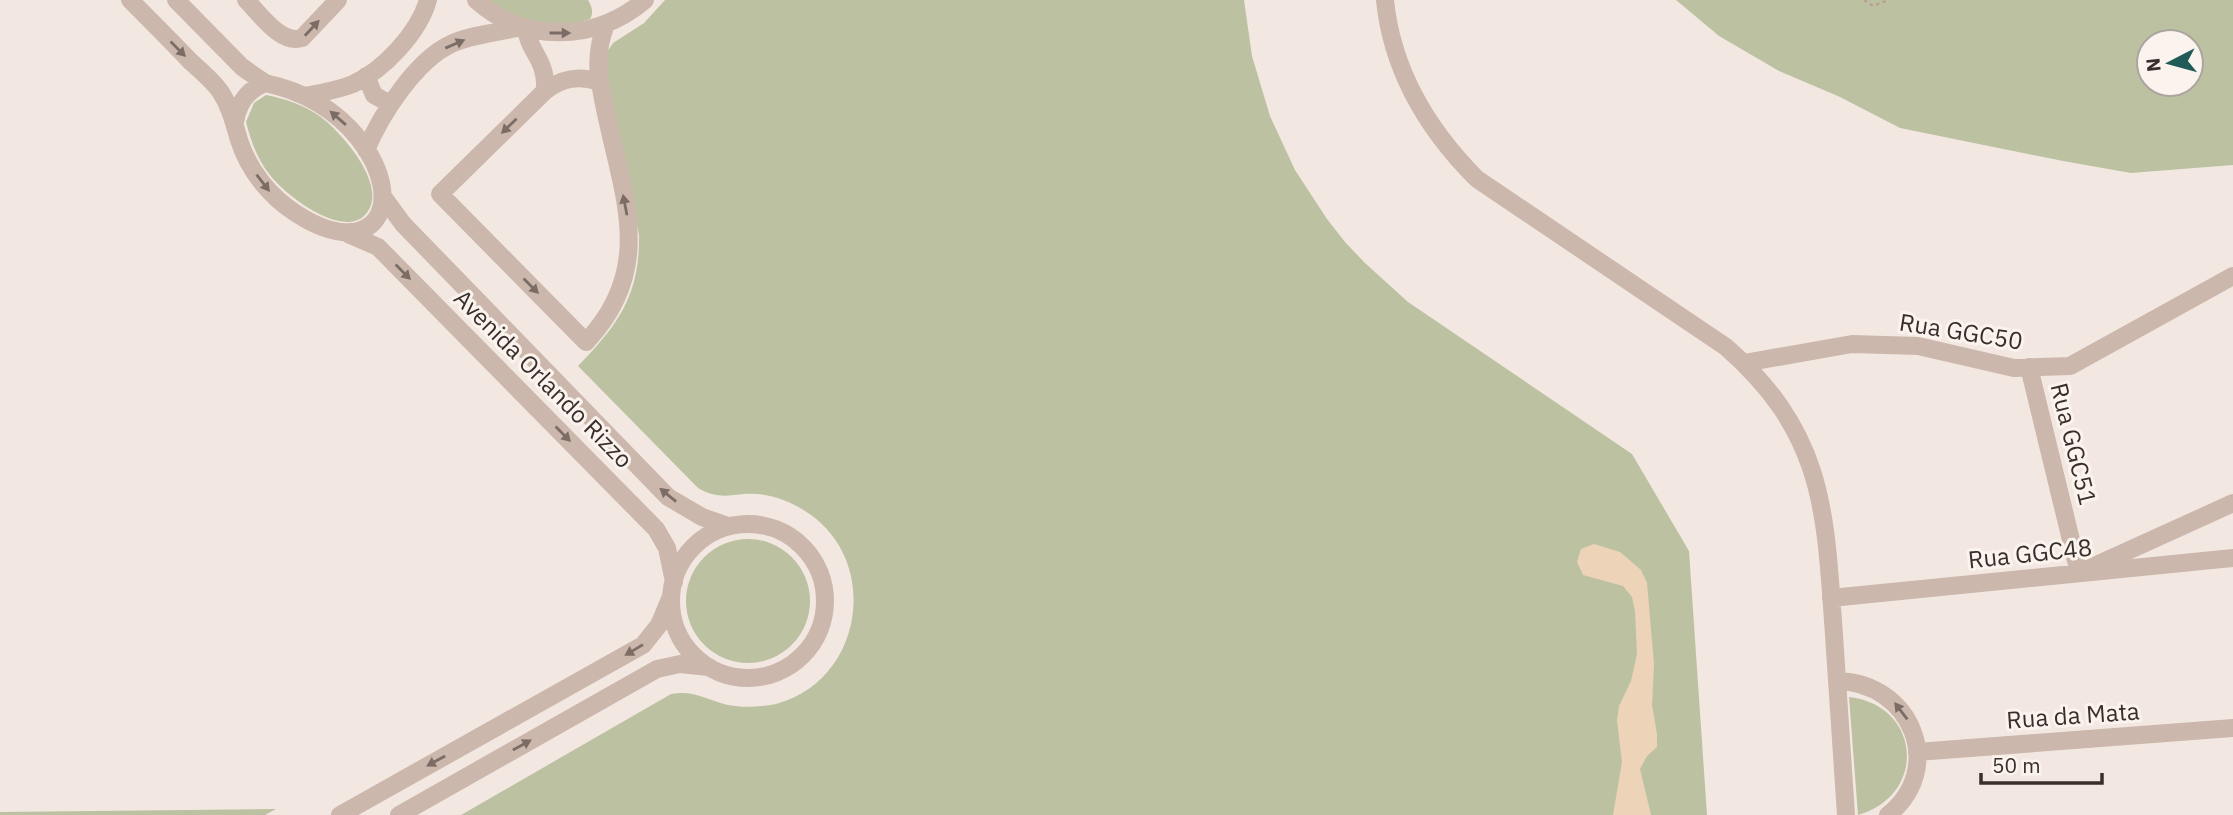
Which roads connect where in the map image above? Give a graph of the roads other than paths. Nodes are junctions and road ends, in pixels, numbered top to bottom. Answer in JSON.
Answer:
{"nodes":[{"id":1,"x":130,"y":0,"type":"edge"},
{"id":2,"x":176,"y":0,"type":"edge"},
{"id":3,"x":246,"y":0,"type":"edge"},
{"id":4,"x":338,"y":0,"type":"edge"},
{"id":5,"x":428,"y":0,"type":"edge"},
{"id":6,"x":476,"y":0,"type":"edge"},
{"id":7,"x":645,"y":0,"type":"edge"},
{"id":8,"x":1385,"y":0,"type":"edge"},
{"id":9,"x":606,"y":24,"type":"junction"},
{"id":10,"x":523,"y":28,"type":"junction"},
{"id":11,"x":400,"y":46,"type":"junction"},
{"id":12,"x":421,"y":69,"type":"junction"},
{"id":13,"x":366,"y":76,"type":"junction"},
{"id":14,"x":599,"y":82,"type":"junction"},
{"id":15,"x":265,"y":83,"type":"junction"},
{"id":16,"x":545,"y":91,"type":"junction"},
{"id":17,"x":305,"y":96,"type":"junction"},
{"id":18,"x":390,"y":104,"type":"junction"},
{"id":19,"x":235,"y":122,"type":"junction"},
{"id":20,"x":366,"y":150,"type":"junction"},
{"id":21,"x":384,"y":198,"type":"junction"},
{"id":22,"x":348,"y":234,"type":"junction"},
{"id":23,"x":2233,"y":276,"type":"edge"},
{"id":24,"x":1744,"y":363,"type":"junction"},
{"id":25,"x":2029,"y":367,"type":"junction"},
{"id":26,"x":2233,"y":503,"type":"edge"},
{"id":27,"x":728,"y":526,"type":"junction"},
{"id":28,"x":2233,"y":558,"type":"edge"},
{"id":29,"x":2079,"y":573,"type":"junction"},
{"id":30,"x":673,"y":588,"type":"junction"},
{"id":31,"x":1831,"y":598,"type":"junction"},
{"id":32,"x":709,"y":667,"type":"junction"},
{"id":33,"x":1837,"y":681,"type":"junction"},
{"id":34,"x":2233,"y":728,"type":"edge"},
{"id":35,"x":1917,"y":752,"type":"junction"},
{"id":36,"x":340,"y":815,"type":"edge"},
{"id":37,"x":398,"y":815,"type":"edge"},
{"id":38,"x":1846,"y":815,"type":"edge"},
{"id":39,"x":1888,"y":815,"type":"edge"}],
"edges":[{"from":1,"to":19,"type":"street","one_way":true},
{"from":2,"to":15,"type":"street"},
{"from":3,"to":4,"type":"street","one_way":true},
{"from":5,"to":11,"type":"street"},
{"from":6,"to":10,"type":"street"},
{"from":7,"to":9,"type":"street"},
{"from":8,"to":24,"type":"street"},
{"from":10,"to":9,"type":"street","one_way":true},
{"from":9,"to":14,"type":"street"},
{"from":12,"to":10,"type":"street","one_way":true},
{"from":10,"to":16,"type":"street"},
{"from":11,"to":12,"type":"street"},
{"from":11,"to":13,"type":"street"},
{"from":12,"to":18,"type":"street"},
{"from":13,"to":17,"type":"street"},
{"from":13,"to":18,"type":"street"},
{"from":14,"to":16,"type":"street"},
{"from":16,"to":14,"type":"street","one_way":true},
{"from":15,"to":17,"type":"street"},
{"from":15,"to":19,"type":"street"},
{"from":20,"to":17,"type":"street","one_way":true},
{"from":18,"to":20,"type":"street"},
{"from":19,"to":22,"type":"street","one_way":true},
{"from":20,"to":21,"type":"street"},
{"from":21,"to":22,"type":"street"},
{"from":27,"to":21,"type":"street","name":"Avenida Orlando Rizzo","one_way":true},
{"from":22,"to":30,"type":"street","name":"Avenida Orlando Rizzo","one_way":true},
{"from":23,"to":25,"type":"street","name":"Rua GGC50"},
{"from":24,"to":25,"type":"street","name":"Rua GGC50"},
{"from":24,"to":31,"type":"street"},
{"from":25,"to":29,"type":"street","name":"Rua GGC51"},
{"from":26,"to":29,"type":"street"},
{"from":27,"to":30,"type":"street"},
{"from":27,"to":32,"type":"street"},
{"from":28,"to":29,"type":"street","name":"Rua GGC48"},
{"from":29,"to":31,"type":"street","name":"Rua GGC48"},
{"from":30,"to":32,"type":"street"},
{"from":30,"to":36,"type":"street","one_way":true},
{"from":31,"to":33,"type":"street"},
{"from":37,"to":32,"type":"street","one_way":true},
{"from":35,"to":33,"type":"street","one_way":true},
{"from":33,"to":38,"type":"street"},
{"from":34,"to":35,"type":"street","name":"Rua da Mata"},
{"from":35,"to":39,"type":"street"}]}
